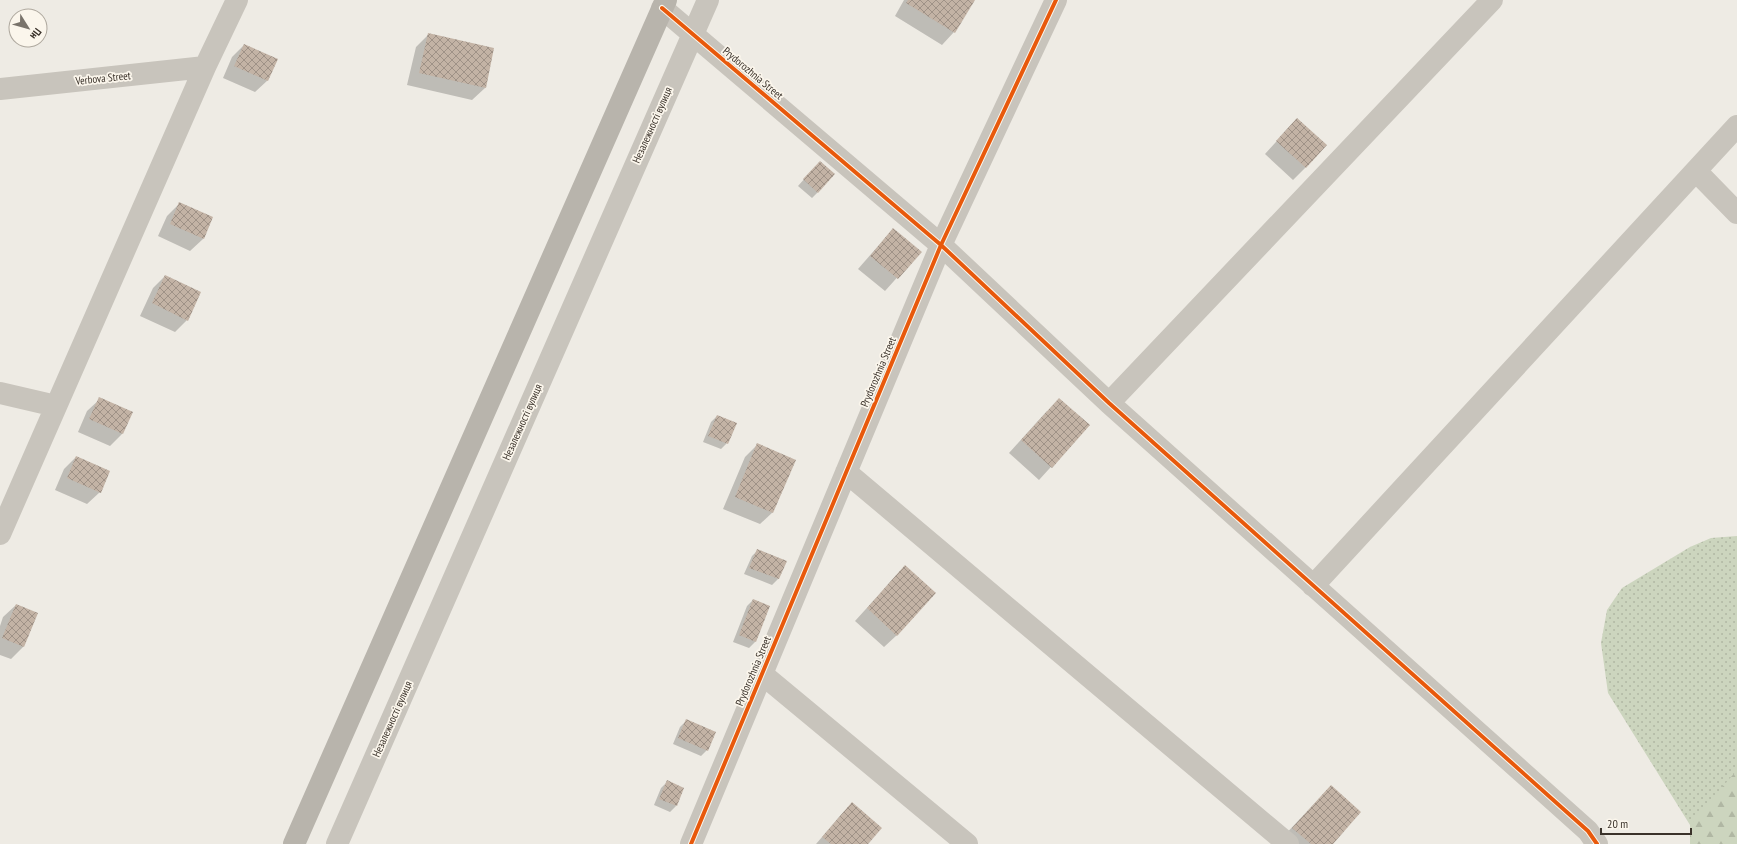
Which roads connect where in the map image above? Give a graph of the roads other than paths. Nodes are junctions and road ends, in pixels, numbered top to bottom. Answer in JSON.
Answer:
{"nodes":[{"id":1,"x":237,"y":0,"type":"edge"},
{"id":2,"x":708,"y":0,"type":"edge"},
{"id":3,"x":1056,"y":0,"type":"edge"},
{"id":4,"x":1492,"y":0,"type":"edge"},
{"id":5,"x":664,"y":4,"type":"edge"},
{"id":6,"x":692,"y":34,"type":"junction"},
{"id":7,"x":205,"y":67,"type":"junction"},
{"id":8,"x":0,"y":88,"type":"edge"},
{"id":9,"x":1737,"y":126,"type":"edge"},
{"id":10,"x":1696,"y":171,"type":"junction"},
{"id":11,"x":1737,"y":213,"type":"edge"},
{"id":12,"x":941,"y":245,"type":"junction"},
{"id":13,"x":0,"y":393,"type":"edge"},
{"id":14,"x":1109,"y":403,"type":"junction"},
{"id":15,"x":56,"y":406,"type":"junction"},
{"id":16,"x":846,"y":472,"type":"junction"},
{"id":17,"x":0,"y":534,"type":"edge"},
{"id":18,"x":1313,"y":586,"type":"junction"},
{"id":19,"x":762,"y":674,"type":"junction"},
{"id":20,"x":294,"y":844,"type":"edge"},
{"id":21,"x":337,"y":844,"type":"edge"},
{"id":22,"x":691,"y":844,"type":"edge"},
{"id":23,"x":967,"y":844,"type":"edge"},
{"id":24,"x":1288,"y":844,"type":"edge"},
{"id":25,"x":1597,"y":844,"type":"edge"}],
"edges":[{"from":1,"to":7,"type":"street"},
{"from":2,"to":6,"type":"street","name":"Незалежності вулиця"},
{"from":3,"to":12,"type":"street"},
{"from":4,"to":14,"type":"street"},
{"from":5,"to":6,"type":"street","name":"Prydorozhnia Street"},
{"from":5,"to":20,"type":"main road"},
{"from":6,"to":12,"type":"street","name":"Prydorozhnia Street"},
{"from":6,"to":21,"type":"street","name":"Незалежності вулиця"},
{"from":7,"to":8,"type":"street","name":"Verbova Street"},
{"from":7,"to":15,"type":"street"},
{"from":9,"to":10,"type":"street"},
{"from":10,"to":11,"type":"street"},
{"from":10,"to":18,"type":"street"},
{"from":12,"to":14,"type":"street"},
{"from":12,"to":16,"type":"street","name":"Prydorozhnia Street"},
{"from":13,"to":15,"type":"street"},
{"from":14,"to":18,"type":"street"},
{"from":15,"to":17,"type":"street"},
{"from":16,"to":19,"type":"street","name":"Prydorozhnia Street"},
{"from":16,"to":24,"type":"street"},
{"from":18,"to":25,"type":"street"},
{"from":19,"to":22,"type":"street","name":"Prydorozhnia Street"},
{"from":19,"to":23,"type":"street"}]}
